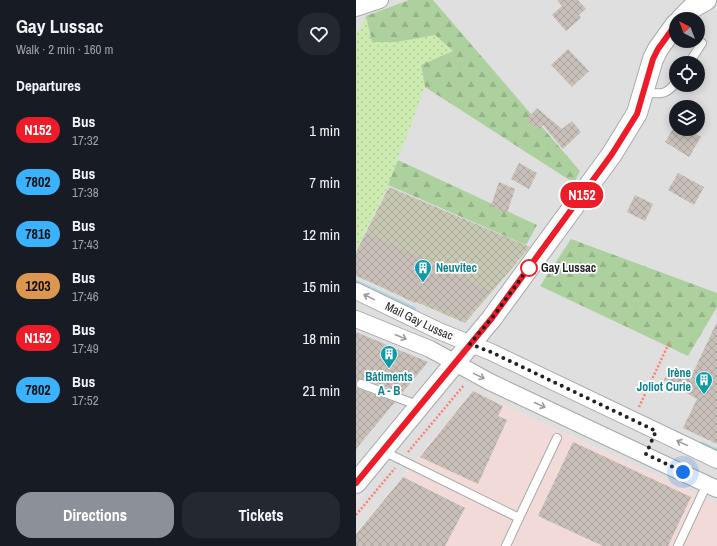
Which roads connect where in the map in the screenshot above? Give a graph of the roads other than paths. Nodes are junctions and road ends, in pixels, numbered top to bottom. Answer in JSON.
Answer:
{"nodes":[{"id":1,"x":380,"y":0,"type":"edge"},
{"id":2,"x":703,"y":1,"type":"edge"},
{"id":3,"x":356,"y":8,"type":"edge"},
{"id":4,"x":688,"y":12,"type":"edge"},
{"id":5,"x":669,"y":34,"type":"edge"},
{"id":6,"x":669,"y":90,"type":"edge"},
{"id":7,"x":643,"y":92,"type":"junction"},
{"id":8,"x":356,"y":291,"type":"edge"},
{"id":9,"x":356,"y":319,"type":"edge"},
{"id":10,"x":470,"y":344,"type":"junction"},
{"id":11,"x":454,"y":363,"type":"junction"},
{"id":12,"x":361,"y":384,"type":"dead end"},
{"id":13,"x":420,"y":406,"type":"junction"},
{"id":14,"x":656,"y":431,"type":"junction"},
{"id":15,"x":557,"y":438,"type":"dead end"},
{"id":16,"x":383,"y":452,"type":"junction"},
{"id":17,"x":646,"y":454,"type":"junction"},
{"id":18,"x":717,"y":460,"type":"edge"},
{"id":19,"x":356,"y":483,"type":"edge"},
{"id":20,"x":712,"y":486,"type":"edge"},
{"id":21,"x":519,"y":518,"type":"junction"},
{"id":22,"x":506,"y":546,"type":"edge"},
{"id":23,"x":678,"y":546,"type":"edge"}],
"edges":[{"from":1,"to":3,"type":"street"},
{"from":2,"to":4,"type":"street"},
{"from":5,"to":7,"type":"street"},
{"from":6,"to":7,"type":"lane"},
{"from":7,"to":10,"type":"street"},
{"from":10,"to":8,"type":"street","name":"Mail Gay Lussac","one_way":true},
{"from":9,"to":11,"type":"street","name":"Mail Gay Lussac","one_way":true},
{"from":10,"to":11,"type":"street"},
{"from":10,"to":14,"type":"street","name":"Mail Gay Lussac"},
{"from":11,"to":13,"type":"street"},
{"from":11,"to":17,"type":"street","name":"Mail Gay Lussac","one_way":true},
{"from":12,"to":13,"type":"lane"},
{"from":13,"to":16,"type":"street"},
{"from":14,"to":17,"type":"street"},
{"from":18,"to":14,"type":"street","name":"Mail Gay Lussac","one_way":true},
{"from":15,"to":21,"type":"lane"},
{"from":16,"to":19,"type":"street"},
{"from":16,"to":21,"type":"lane"},
{"from":17,"to":20,"type":"street","name":"Mail Gay Lussac"},
{"from":20,"to":23,"type":"lane"},
{"from":21,"to":22,"type":"lane"}]}
